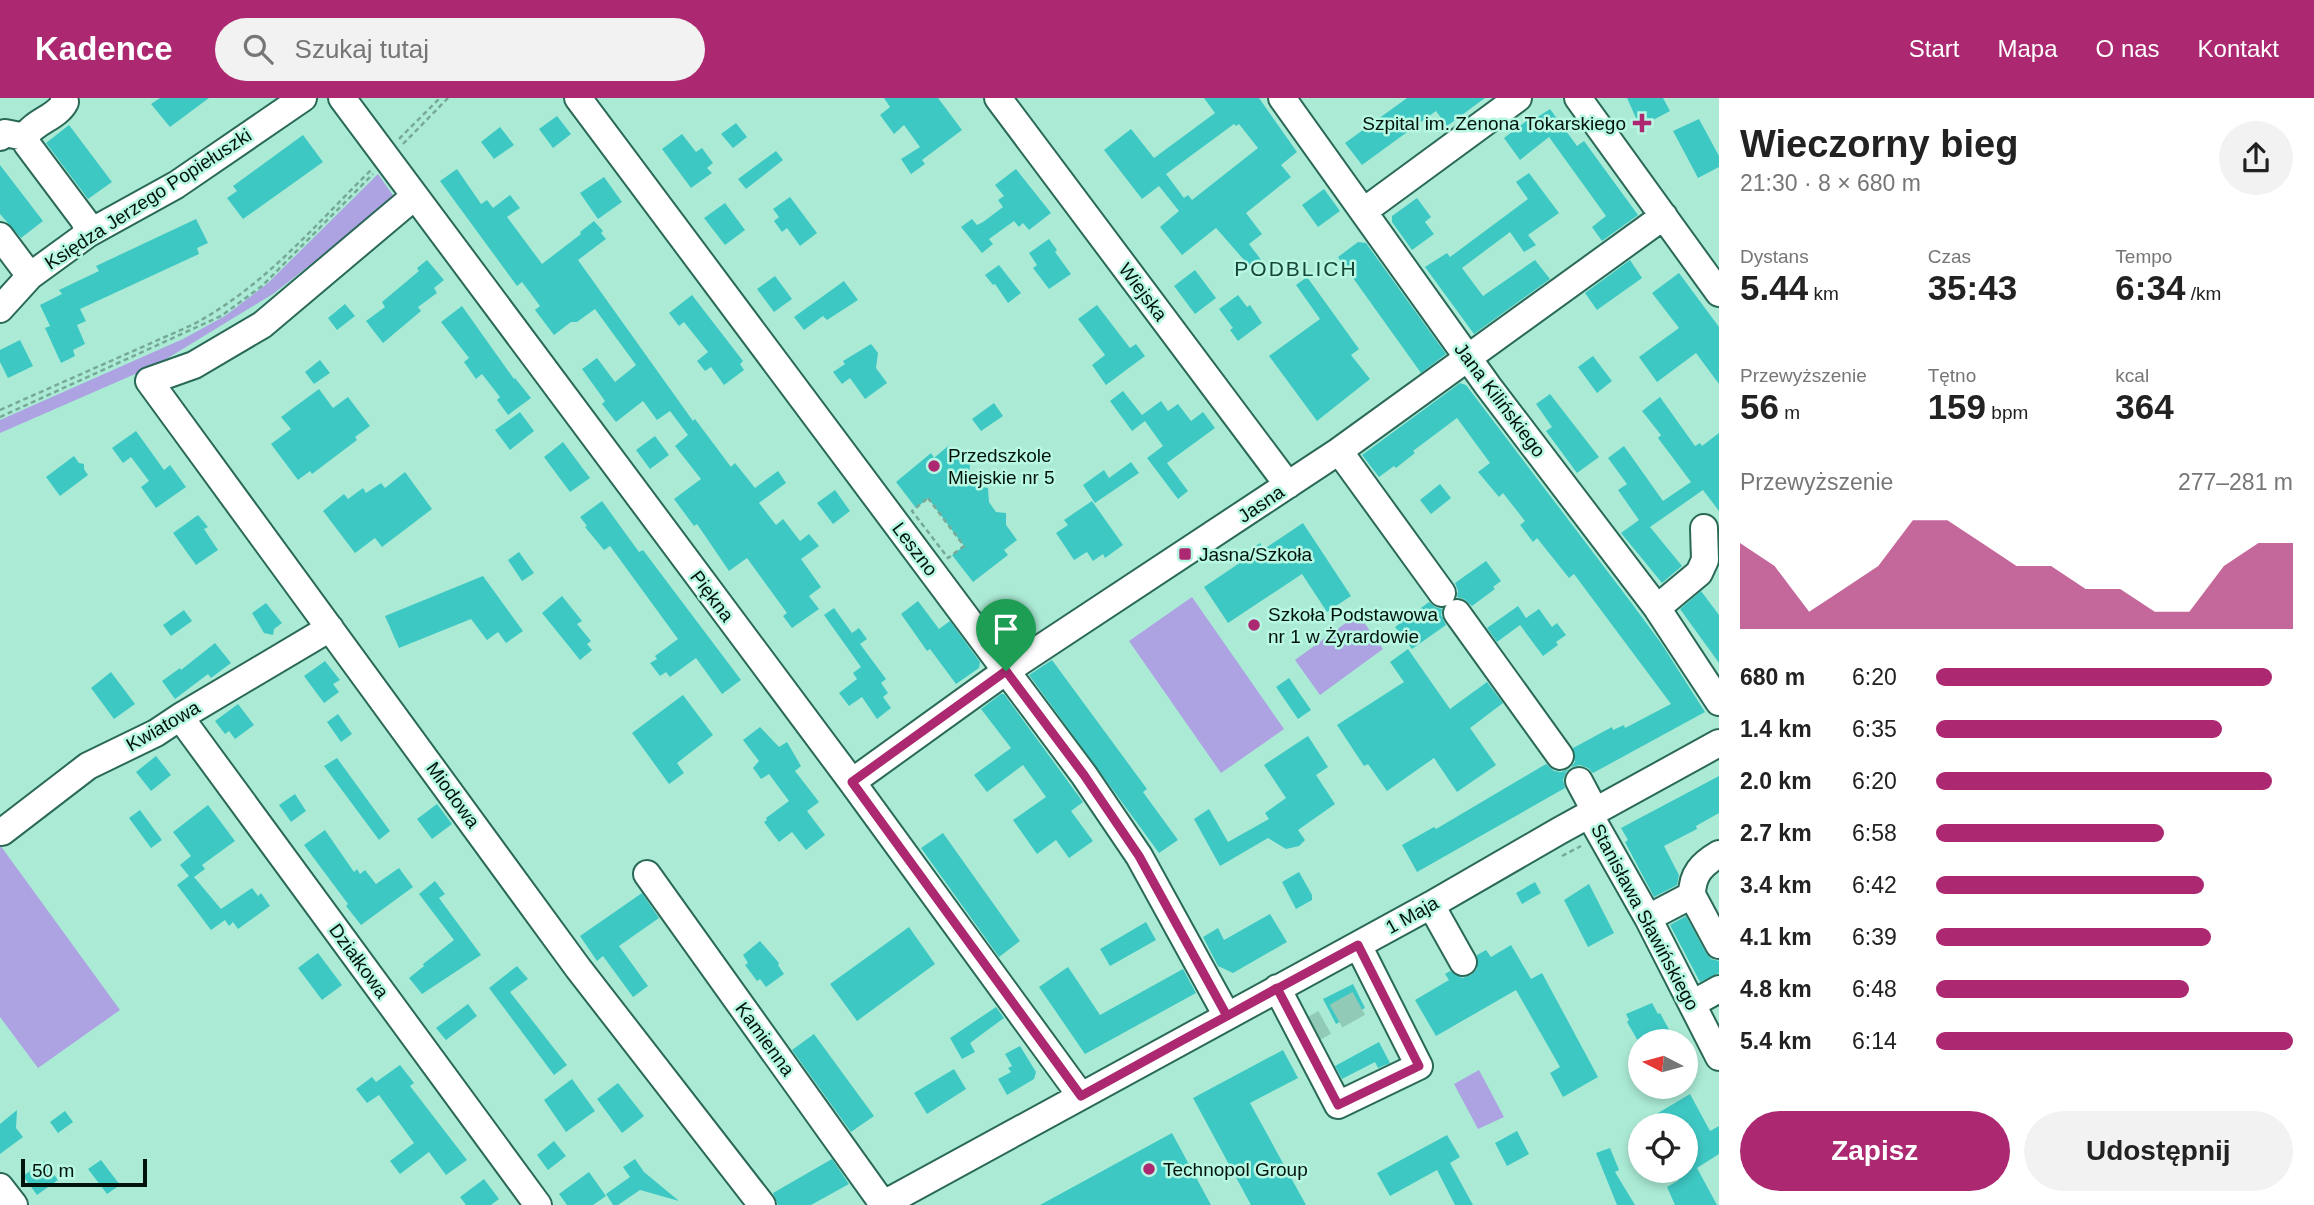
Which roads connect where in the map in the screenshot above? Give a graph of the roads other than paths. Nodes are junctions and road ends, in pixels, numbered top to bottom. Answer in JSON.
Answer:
{"nodes":[{"id":1,"x":64,"y":98,"type":"edge"},
{"id":2,"x":303,"y":98,"type":"edge"},
{"id":3,"x":342,"y":98,"type":"edge"},
{"id":4,"x":578,"y":98,"type":"edge"},
{"id":5,"x":998,"y":98,"type":"edge"},
{"id":6,"x":1282,"y":98,"type":"edge"},
{"id":7,"x":1517,"y":98,"type":"edge"},
{"id":8,"x":1578,"y":98,"type":"edge"},
{"id":9,"x":13,"y":137,"type":"edge"},
{"id":10,"x":415,"y":196,"type":"junction"},
{"id":11,"x":1364,"y":211,"type":"junction"},
{"id":12,"x":1664,"y":216,"type":"junction"},
{"id":13,"x":89,"y":233,"type":"junction"},
{"id":14,"x":0,"y":236,"type":"edge"},
{"id":15,"x":30,"y":276,"type":"junction"},
{"id":16,"x":1717,"y":286,"type":"edge"},
{"id":17,"x":0,"y":309,"type":"edge"},
{"id":18,"x":1468,"y":358,"type":"junction"},
{"id":19,"x":1339,"y":451,"type":"junction"},
{"id":20,"x":1288,"y":485,"type":"junction"},
{"id":21,"x":1704,"y":528,"type":"dead end"},
{"id":22,"x":1657,"y":608,"type":"junction"},
{"id":23,"x":330,"y":628,"type":"junction"},
{"id":24,"x":1006,"y":671,"type":"junction"},
{"id":25,"x":1719,"y":702,"type":"edge"},
{"id":26,"x":180,"y":717,"type":"junction"},
{"id":27,"x":1719,"y":743,"type":"edge"},
{"id":28,"x":1560,"y":755,"type":"dead end"},
{"id":29,"x":1579,"y":781,"type":"dead end"},
{"id":30,"x":852,"y":782,"type":"junction"},
{"id":31,"x":1592,"y":813,"type":"junction"},
{"id":32,"x":2,"y":832,"type":"dead end"},
{"id":33,"x":1719,"y":854,"type":"edge"},
{"id":34,"x":647,"y":874,"type":"dead end"},
{"id":35,"x":1692,"y":895,"type":"junction"},
{"id":36,"x":1431,"y":905,"type":"junction"},
{"id":37,"x":1648,"y":918,"type":"junction"},
{"id":38,"x":1358,"y":945,"type":"junction"},
{"id":39,"x":1719,"y":945,"type":"edge"},
{"id":40,"x":1463,"y":962,"type":"dead end"},
{"id":41,"x":1277,"y":988,"type":"junction"},
{"id":42,"x":1719,"y":989,"type":"edge"},
{"id":43,"x":1692,"y":1004,"type":"junction"},
{"id":44,"x":1227,"y":1016,"type":"junction"},
{"id":45,"x":1719,"y":1057,"type":"edge"},
{"id":46,"x":1081,"y":1096,"type":"junction"},
{"id":47,"x":0,"y":1187,"type":"edge"},
{"id":48,"x":14,"y":1205,"type":"edge"},
{"id":49,"x":538,"y":1205,"type":"edge"},
{"id":50,"x":762,"y":1205,"type":"edge"},
{"id":51,"x":883,"y":1205,"type":"edge"}],
"edges":[{"from":1,"to":9,"type":"street"},
{"from":2,"to":13,"type":"street","name":"Księdza Jerzego Popiełuszki"},
{"from":3,"to":10,"type":"street","name":"Piękna"},
{"from":4,"to":24,"type":"street","name":"Leszno"},
{"from":5,"to":20,"type":"street","name":"Wiejska"},
{"from":6,"to":11,"type":"street","name":"Jana Kilińskiego"},
{"from":7,"to":11,"type":"street"},
{"from":8,"to":12,"type":"street"},
{"from":9,"to":13,"type":"street"},
{"from":10,"to":23,"type":"street","name":"Miodowa"},
{"from":10,"to":30,"type":"street","name":"Piękna"},
{"from":11,"to":18,"type":"street","name":"Jana Kilińskiego"},
{"from":12,"to":16,"type":"street"},
{"from":12,"to":18,"type":"street","name":"Jasna"},
{"from":13,"to":15,"type":"street","name":"Księdza Jerzego Popiełuszki"},
{"from":14,"to":15,"type":"street"},
{"from":15,"to":17,"type":"street","name":"Księdza Jerzego Popiełuszki"},
{"from":18,"to":19,"type":"street","name":"Jasna"},
{"from":18,"to":22,"type":"street","name":"Jana Kilińskiego"},
{"from":19,"to":20,"type":"street","name":"Jasna"},
{"from":19,"to":28,"type":"street"},
{"from":20,"to":24,"type":"street","name":"Jasna"},
{"from":21,"to":22,"type":"street"},
{"from":22,"to":25,"type":"street","name":"Jana Kilińskiego"},
{"from":23,"to":26,"type":"street","name":"Kwiatowa"},
{"from":23,"to":50,"type":"street","name":"Miodowa"},
{"from":24,"to":30,"type":"street","name":"Jasna"},
{"from":24,"to":44,"type":"street","name":"Leszno"},
{"from":26,"to":32,"type":"street","name":"Kwiatowa"},
{"from":26,"to":49,"type":"street","name":"Działkowa"},
{"from":27,"to":31,"type":"street","name":"1 Maja"},
{"from":29,"to":31,"type":"street","name":"Stanisława Sławińskiego"},
{"from":30,"to":46,"type":"street","name":"Piękna"},
{"from":31,"to":36,"type":"street","name":"1 Maja"},
{"from":31,"to":37,"type":"street","name":"Stanisława Sławińskiego"},
{"from":33,"to":35,"type":"street"},
{"from":34,"to":51,"type":"street","name":"Kamienna"},
{"from":35,"to":37,"type":"street"},
{"from":35,"to":39,"type":"street"},
{"from":36,"to":38,"type":"street","name":"1 Maja"},
{"from":36,"to":40,"type":"street"},
{"from":37,"to":43,"type":"street","name":"Stanisława Sławińskiego"},
{"from":38,"to":41,"type":"street","name":"1 Maja"},
{"from":38,"to":41,"type":"street"},
{"from":41,"to":44,"type":"street","name":"1 Maja"},
{"from":42,"to":43,"type":"street"},
{"from":43,"to":45,"type":"street","name":"Stanisława Sławińskiego"},
{"from":44,"to":46,"type":"street","name":"1 Maja"},
{"from":46,"to":51,"type":"street","name":"1 Maja"},
{"from":47,"to":48,"type":"street"}]}
